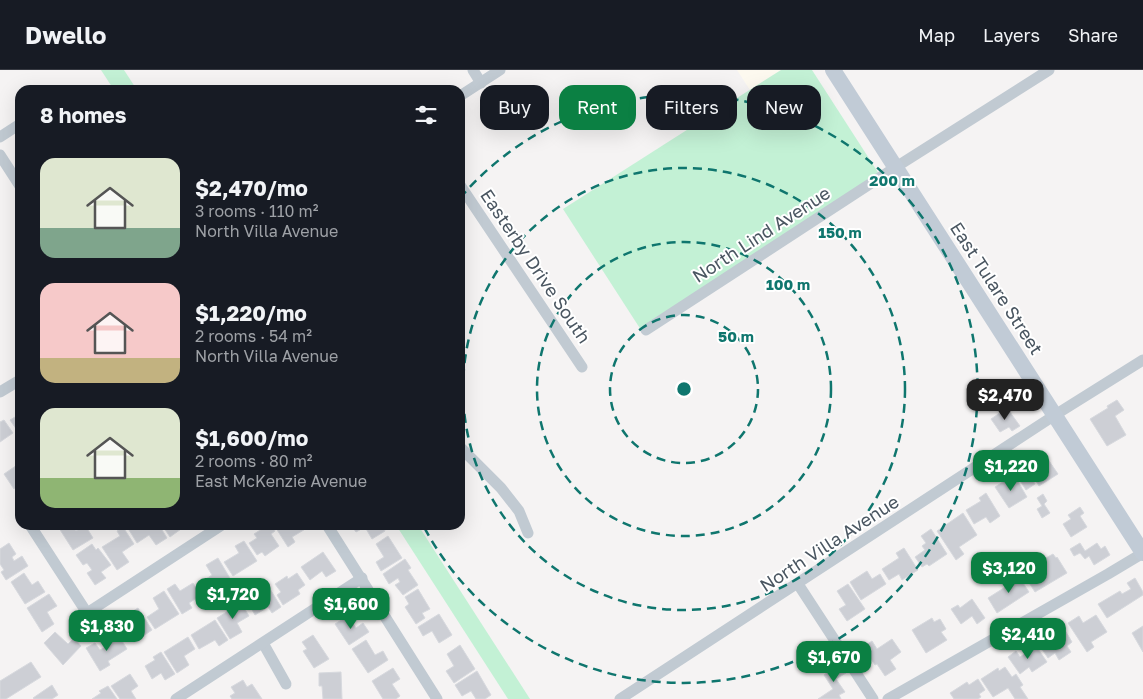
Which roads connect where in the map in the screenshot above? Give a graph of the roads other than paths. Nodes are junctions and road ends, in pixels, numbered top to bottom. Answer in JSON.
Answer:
{"nodes":[{"id":1,"x":473,"y":70,"type":"edge"},
{"id":2,"x":500,"y":70,"type":"edge"},
{"id":3,"x":833,"y":70,"type":"edge"},
{"id":4,"x":1049,"y":70,"type":"edge"},
{"id":5,"x":481,"y":82,"type":"junction"},
{"id":6,"x":465,"y":93,"type":"edge"},
{"id":7,"x":15,"y":127,"type":"edge"},
{"id":8,"x":0,"y":137,"type":"edge"},
{"id":9,"x":0,"y":155,"type":"edge"},
{"id":10,"x":896,"y":167,"type":"junction"},
{"id":11,"x":15,"y":178,"type":"edge"},
{"id":12,"x":465,"y":192,"type":"edge"},
{"id":13,"x":646,"y":330,"type":"dead end"},
{"id":14,"x":1143,"y":360,"type":"edge"},
{"id":15,"x":582,"y":367,"type":"dead end"},
{"id":16,"x":15,"y":383,"type":"edge"},
{"id":17,"x":0,"y":392,"type":"edge"},
{"id":18,"x":1055,"y":415,"type":"junction"},
{"id":19,"x":465,"y":452,"type":"edge"},
{"id":20,"x":33,"y":530,"type":"edge"},
{"id":21,"x":214,"y":530,"type":"edge"},
{"id":22,"x":330,"y":530,"type":"edge"},
{"id":23,"x":528,"y":533,"type":"dead end"},
{"id":24,"x":1143,"y":553,"type":"edge"},
{"id":25,"x":362,"y":578,"type":"junction"},
{"id":26,"x":798,"y":584,"type":"junction"},
{"id":27,"x":262,"y":643,"type":"junction"},
{"id":28,"x":286,"y":684,"type":"dead end"},
{"id":29,"x":176,"y":699,"type":"edge"},
{"id":30,"x":437,"y":699,"type":"edge"},
{"id":31,"x":620,"y":699,"type":"edge"},
{"id":32,"x":873,"y":699,"type":"edge"},
{"id":33,"x":888,"y":699,"type":"edge"}],
"edges":[{"from":1,"to":5,"type":"street"},
{"from":2,"to":5,"type":"street"},
{"from":3,"to":10,"type":"main road","name":"East Tulare Street"},
{"from":4,"to":10,"type":"street","name":"North Lind Avenue"},
{"from":5,"to":6,"type":"street"},
{"from":7,"to":8,"type":"street"},
{"from":9,"to":11,"type":"street"},
{"from":10,"to":13,"type":"street","name":"North Lind Avenue"},
{"from":10,"to":18,"type":"main road","name":"East Tulare Street"},
{"from":12,"to":15,"type":"street","name":"Easterby Drive South"},
{"from":14,"to":18,"type":"street","name":"North Villa Avenue"},
{"from":16,"to":17,"type":"street"},
{"from":18,"to":24,"type":"main road","name":"East Tulare Street"},
{"from":18,"to":26,"type":"street","name":"North Villa Avenue"},
{"from":19,"to":23,"type":"street"},
{"from":20,"to":21,"type":"street"},
{"from":22,"to":25,"type":"street"},
{"from":24,"to":33,"type":"street"},
{"from":25,"to":27,"type":"street"},
{"from":25,"to":30,"type":"street"},
{"from":26,"to":31,"type":"street","name":"North Villa Avenue"},
{"from":26,"to":32,"type":"street"},
{"from":27,"to":28,"type":"street"},
{"from":27,"to":29,"type":"street"}]}
